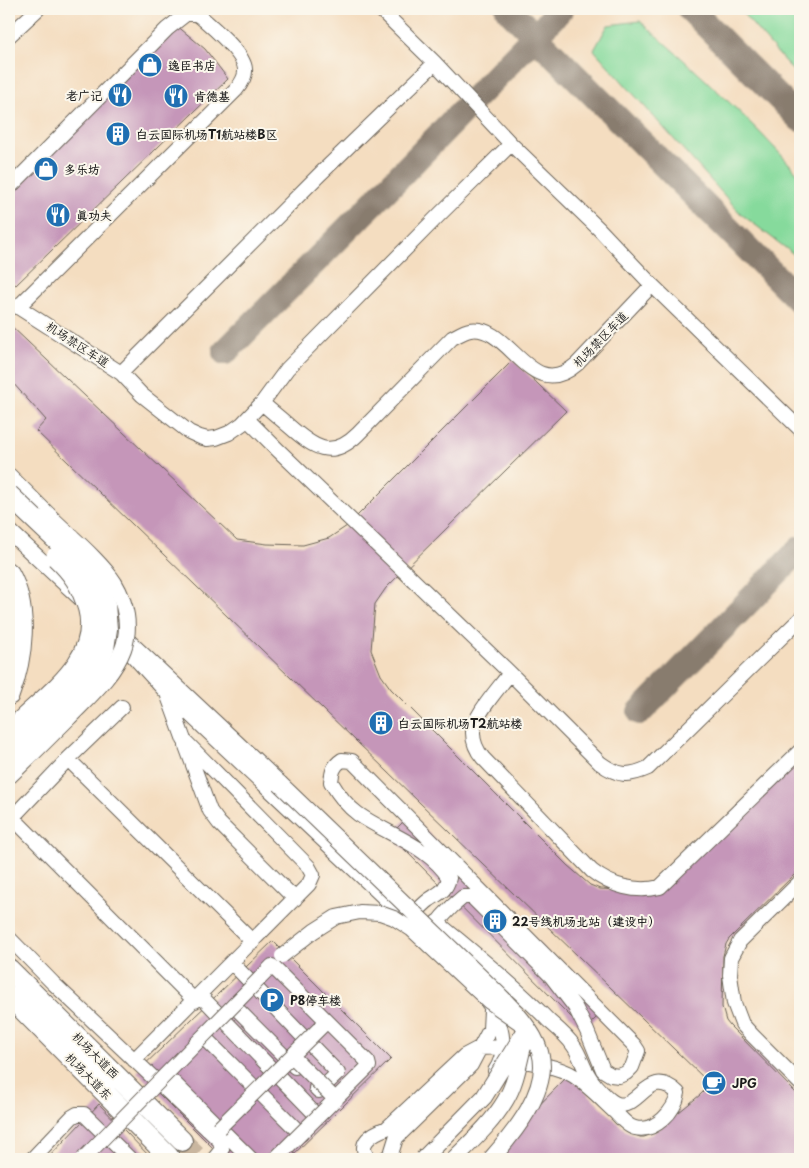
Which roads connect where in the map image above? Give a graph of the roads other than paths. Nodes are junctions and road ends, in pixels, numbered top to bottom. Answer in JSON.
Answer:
{"nodes":[{"id":1,"x":38,"y":9,"type":"edge"},
{"id":2,"x":380,"y":9,"type":"edge"},
{"id":3,"x":9,"y":36,"type":"edge"},
{"id":4,"x":435,"y":63,"type":"junction"},
{"id":5,"x":511,"y":144,"type":"junction"},
{"id":6,"x":9,"y":188,"type":"edge"},
{"id":7,"x":652,"y":285,"type":"junction"},
{"id":8,"x":13,"y":303,"type":"edge"},
{"id":9,"x":122,"y":373,"type":"junction"},
{"id":10,"x":262,"y":403,"type":"junction"},
{"id":11,"x":247,"y":419,"type":"junction"},
{"id":12,"x":800,"y":429,"type":"edge"},
{"id":13,"x":9,"y":476,"type":"edge"},
{"id":14,"x":9,"y":495,"type":"edge"},
{"id":15,"x":9,"y":511,"type":"edge"},
{"id":16,"x":9,"y":531,"type":"edge"},
{"id":17,"x":9,"y":573,"type":"edge"},
{"id":18,"x":76,"y":593,"type":"junction"},
{"id":19,"x":800,"y":620,"type":"edge"},
{"id":20,"x":510,"y":673,"type":"junction"},
{"id":21,"x":167,"y":693,"type":"junction"},
{"id":22,"x":9,"y":695,"type":"edge"},
{"id":23,"x":122,"y":708,"type":"dead end"},
{"id":24,"x":9,"y":733,"type":"edge"},
{"id":25,"x":184,"y":740,"type":"junction"},
{"id":26,"x":800,"y":751,"type":"edge"},
{"id":27,"x":68,"y":759,"type":"junction"},
{"id":28,"x":9,"y":761,"type":"edge"},
{"id":29,"x":9,"y":776,"type":"edge"},
{"id":30,"x":11,"y":819,"type":"edge"},
{"id":31,"x":449,"y":878,"type":"junction"},
{"id":32,"x":800,"y":882,"type":"edge"},
{"id":33,"x":472,"y":897,"type":"junction"},
{"id":34,"x":295,"y":899,"type":"junction"},
{"id":35,"x":408,"y":920,"type":"junction"},
{"id":36,"x":437,"y":922,"type":"junction"},
{"id":37,"x":9,"y":938,"type":"edge"},
{"id":38,"x":428,"y":938,"type":"junction"},
{"id":39,"x":253,"y":942,"type":"junction"},
{"id":40,"x":9,"y":958,"type":"edge"},
{"id":41,"x":232,"y":964,"type":"junction"},
{"id":42,"x":272,"y":966,"type":"junction"},
{"id":43,"x":9,"y":969,"type":"edge"},
{"id":44,"x":255,"y":984,"type":"junction"},
{"id":45,"x":34,"y":994,"type":"junction"},
{"id":46,"x":9,"y":996,"type":"edge"},
{"id":47,"x":198,"y":998,"type":"junction"},
{"id":48,"x":16,"y":1005,"type":"edge"},
{"id":49,"x":234,"y":1006,"type":"junction"},
{"id":50,"x":491,"y":1006,"type":"junction"},
{"id":51,"x":327,"y":1021,"type":"junction"},
{"id":52,"x":527,"y":1028,"type":"junction"},
{"id":53,"x":204,"y":1038,"type":"junction"},
{"id":54,"x":310,"y":1038,"type":"junction"},
{"id":55,"x":503,"y":1047,"type":"junction"},
{"id":56,"x":479,"y":1048,"type":"junction"},
{"id":57,"x":292,"y":1056,"type":"junction"},
{"id":58,"x":134,"y":1060,"type":"junction"},
{"id":59,"x":499,"y":1066,"type":"junction"},
{"id":60,"x":275,"y":1072,"type":"junction"},
{"id":61,"x":166,"y":1075,"type":"junction"},
{"id":62,"x":800,"y":1082,"type":"edge"},
{"id":63,"x":353,"y":1083,"type":"junction"},
{"id":64,"x":257,"y":1090,"type":"junction"},
{"id":65,"x":336,"y":1100,"type":"junction"},
{"id":66,"x":318,"y":1117,"type":"junction"},
{"id":67,"x":219,"y":1128,"type":"junction"},
{"id":68,"x":300,"y":1134,"type":"junction"},
{"id":69,"x":102,"y":1140,"type":"junction"},
{"id":70,"x":182,"y":1141,"type":"tunnel mouth"},
{"id":71,"x":169,"y":1157,"type":"tunnel mouth"},
{"id":72,"x":32,"y":1159,"type":"edge"},
{"id":73,"x":85,"y":1159,"type":"edge"},
{"id":74,"x":122,"y":1159,"type":"edge"},
{"id":75,"x":130,"y":1159,"type":"edge"},
{"id":76,"x":214,"y":1159,"type":"edge"},
{"id":77,"x":251,"y":1159,"type":"edge"},
{"id":78,"x":275,"y":1159,"type":"edge"},
{"id":79,"x":369,"y":1159,"type":"edge"},
{"id":80,"x":385,"y":1159,"type":"edge"},
{"id":81,"x":417,"y":1159,"type":"edge"},
{"id":82,"x":423,"y":1159,"type":"edge"},
{"id":83,"x":454,"y":1159,"type":"edge"},
{"id":84,"x":491,"y":1159,"type":"edge"}],
"edges":[{"from":1,"to":3,"type":"street"},
{"from":2,"to":4,"type":"street"},
{"from":4,"to":5,"type":"street"},
{"from":4,"to":9,"type":"street"},
{"from":5,"to":7,"type":"street"},
{"from":5,"to":10,"type":"street"},
{"from":6,"to":8,"type":"street","name":"机场禁区车道"},
{"from":7,"to":10,"type":"street","name":"机场禁区车道"},
{"from":7,"to":12,"type":"street"},
{"from":8,"to":9,"type":"street","name":"机场禁区车道"},
{"from":9,"to":11,"type":"street","name":"机场禁区车道"},
{"from":10,"to":11,"type":"street","name":"机场禁区车道"},
{"from":11,"to":20,"type":"street"},
{"from":13,"to":29,"type":"main road","bridge":true},
{"from":14,"to":28,"type":"highway","bridge":true},
{"from":15,"to":24,"type":"highway","bridge":true},
{"from":16,"to":18,"type":"main road"},
{"from":17,"to":22,"type":"highway"},
{"from":18,"to":21,"type":"street"},
{"from":18,"to":52,"type":"main road","bridge":true},
{"from":19,"to":20,"type":"street"},
{"from":20,"to":26,"type":"street"},
{"from":21,"to":25,"type":"street"},
{"from":21,"to":35,"type":"street"},
{"from":23,"to":27,"type":"street"},
{"from":25,"to":34,"type":"street"},
{"from":25,"to":34,"type":"street"},
{"from":27,"to":30,"type":"street"},
{"from":27,"to":39,"type":"street"},
{"from":30,"to":47,"type":"street"},
{"from":31,"to":33,"type":"street"},
{"from":31,"to":33,"type":"street"},
{"from":31,"to":35,"type":"street"},
{"from":32,"to":62,"type":"street"},
{"from":33,"to":36,"type":"street"},
{"from":34,"to":39,"type":"street"},
{"from":35,"to":38,"type":"street"},
{"from":36,"to":38,"type":"street"},
{"from":36,"to":59,"type":"street"},
{"from":37,"to":58,"type":"street"},
{"from":38,"to":50,"type":"street"},
{"from":39,"to":41,"type":"street"},
{"from":40,"to":45,"type":"highway"},
{"from":41,"to":47,"type":"street"},
{"from":41,"to":49,"type":"street"},
{"from":42,"to":44,"type":"street","bridge":true},
{"from":42,"to":51,"type":"street","bridge":true},
{"from":42,"to":52,"type":"street","bridge":true},
{"from":43,"to":45,"type":"highway","name":"机场大道西"},
{"from":44,"to":49,"type":"street","bridge":true},
{"from":44,"to":54,"type":"street"},
{"from":45,"to":70,"type":"highway","name":"机场大道西"},
{"from":46,"to":48,"type":"highway","name":"机场大道东"},
{"from":47,"to":58,"type":"street"},
{"from":47,"to":60,"type":"street"},
{"from":48,"to":71,"type":"highway","name":"机场大道东"},
{"from":49,"to":53,"type":"street","bridge":true},
{"from":50,"to":55,"type":"street"},
{"from":50,"to":56,"type":"street"},
{"from":51,"to":54,"type":"street","bridge":true},
{"from":51,"to":63,"type":"street","bridge":true},
{"from":52,"to":82,"type":"main road","bridge":true},
{"from":52,"to":83,"type":"main road","bridge":true},
{"from":52,"to":84,"type":"main road","bridge":true},
{"from":53,"to":61,"type":"street","bridge":true},
{"from":53,"to":64,"type":"street"},
{"from":54,"to":57,"type":"street","bridge":true},
{"from":54,"to":63,"type":"street"},
{"from":55,"to":56,"type":"street"},
{"from":55,"to":59,"type":"street"},
{"from":56,"to":79,"type":"street"},
{"from":56,"to":80,"type":"street"},
{"from":57,"to":60,"type":"street","bridge":true},
{"from":57,"to":65,"type":"street","bridge":true},
{"from":58,"to":76,"type":"street"},
{"from":59,"to":81,"type":"street"},
{"from":60,"to":64,"type":"street","bridge":true},
{"from":60,"to":66,"type":"street"},
{"from":61,"to":67,"type":"street"},
{"from":61,"to":69,"type":"street","bridge":true},
{"from":63,"to":65,"type":"street","bridge":true},
{"from":64,"to":67,"type":"street","bridge":true},
{"from":64,"to":68,"type":"street"},
{"from":65,"to":66,"type":"street","bridge":true},
{"from":66,"to":68,"type":"street","bridge":true},
{"from":67,"to":77,"type":"street"},
{"from":68,"to":78,"type":"street","bridge":true},
{"from":69,"to":73,"type":"street","bridge":true},
{"from":69,"to":74,"type":"street"},
{"from":72,"to":75,"type":"street"}]}
